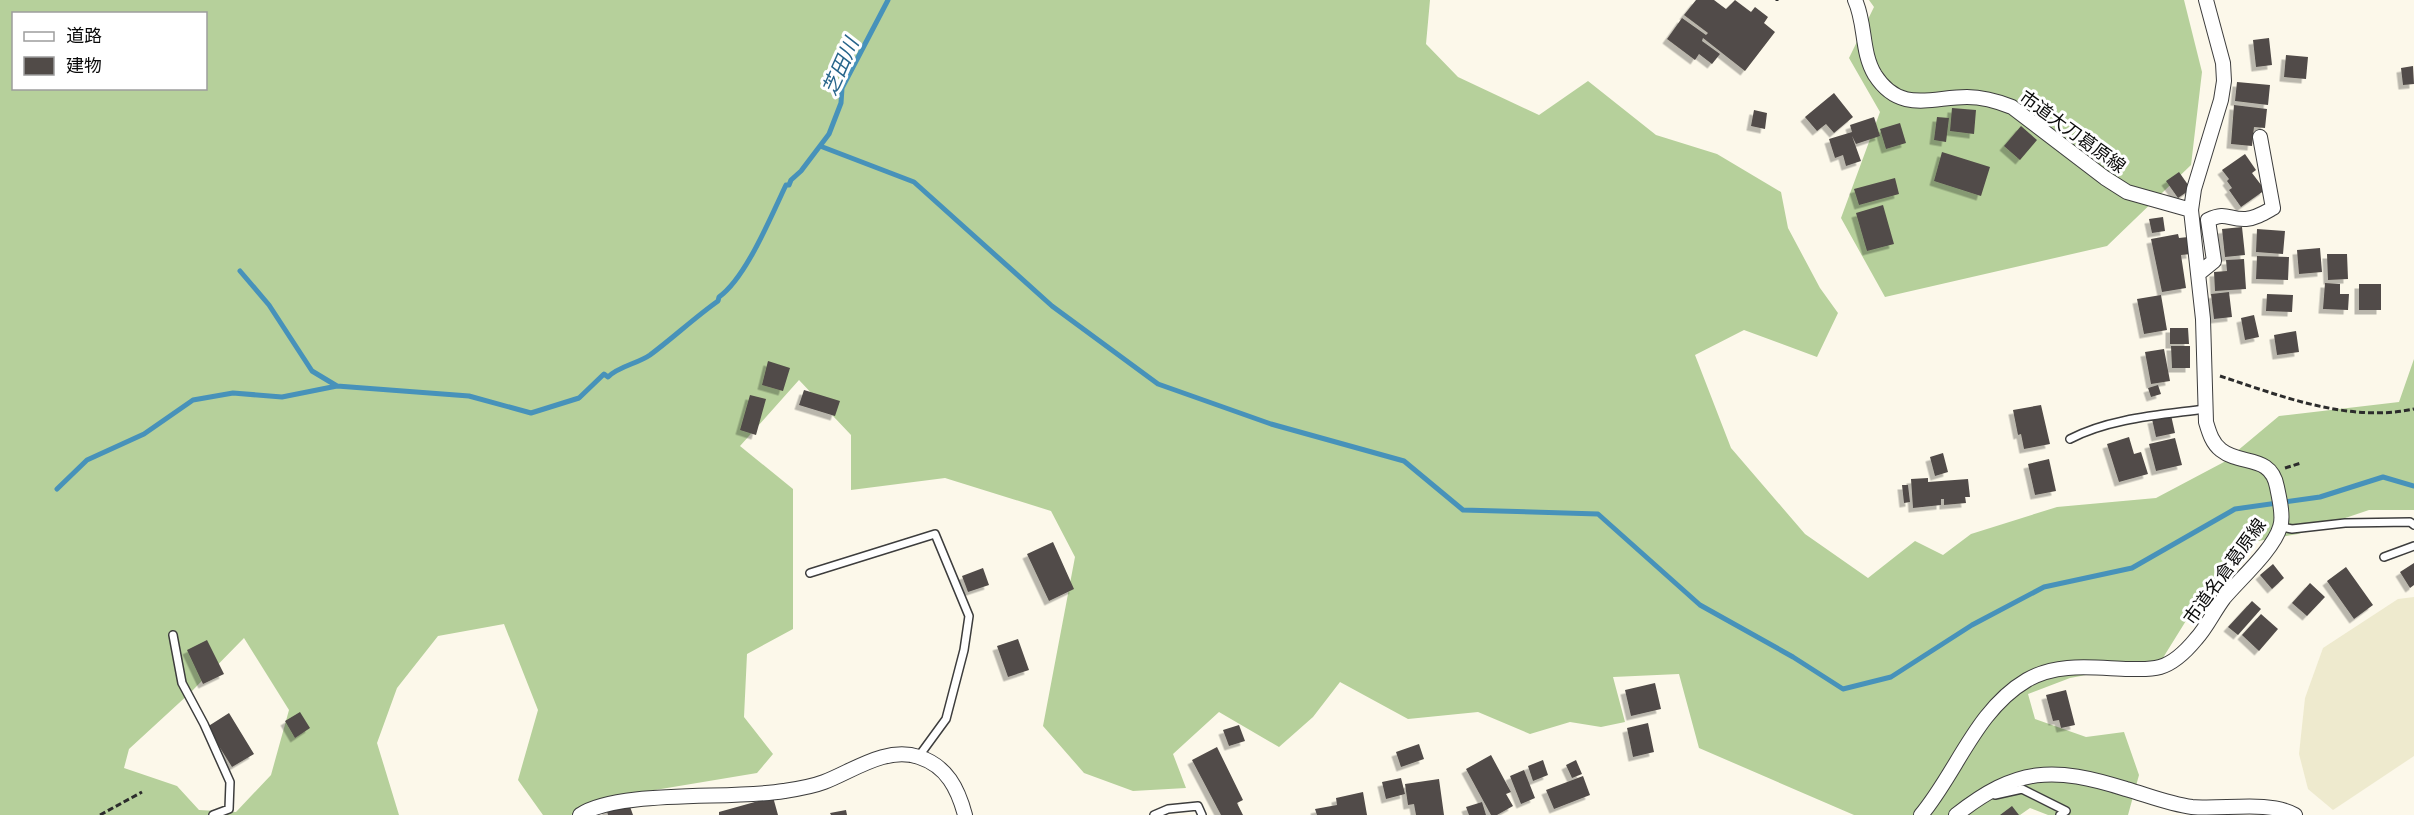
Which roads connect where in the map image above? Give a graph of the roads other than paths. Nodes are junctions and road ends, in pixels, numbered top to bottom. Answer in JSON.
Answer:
{"nodes":[{"id":1,"x":1855,"y":0,"type":"edge"},
{"id":2,"x":2206,"y":0,"type":"edge"},
{"id":3,"x":2260,"y":137,"type":"dead end"},
{"id":4,"x":2191,"y":210,"type":"junction"},
{"id":5,"x":2198,"y":274,"type":"junction"},
{"id":6,"x":2205,"y":409,"type":"junction"},
{"id":7,"x":2070,"y":439,"type":"dead end"},
{"id":8,"x":2414,"y":525,"type":"edge"},
{"id":9,"x":2281,"y":527,"type":"junction"},
{"id":10,"x":2414,"y":546,"type":"edge"},
{"id":11,"x":2384,"y":557,"type":"dead end"},
{"id":12,"x":810,"y":573,"type":"dead end"},
{"id":13,"x":172,"y":635,"type":"dead end"},
{"id":14,"x":919,"y":756,"type":"junction"},
{"id":15,"x":1978,"y":798,"type":"junction"},
{"id":16,"x":213,"y":815,"type":"edge"},
{"id":17,"x":580,"y":815,"type":"edge"},
{"id":18,"x":965,"y":815,"type":"edge"},
{"id":19,"x":1154,"y":815,"type":"edge"},
{"id":20,"x":1202,"y":815,"type":"edge"},
{"id":21,"x":1921,"y":815,"type":"edge"},
{"id":22,"x":1956,"y":815,"type":"edge"},
{"id":23,"x":2060,"y":815,"type":"edge"},
{"id":24,"x":2295,"y":815,"type":"edge"}],
"edges":[{"from":1,"to":4,"type":"street","name":"市道大刀葛原線"},
{"from":2,"to":4,"type":"street","name":"市道名倉葛原線"},
{"from":3,"to":5,"type":"street"},
{"from":4,"to":5,"type":"street","name":"市道名倉葛原線"},
{"from":5,"to":6,"type":"street","name":"市道名倉葛原線"},
{"from":6,"to":7,"type":"lane"},
{"from":6,"to":9,"type":"street","name":"市道名倉葛原線"},
{"from":8,"to":9,"type":"lane"},
{"from":9,"to":21,"type":"street","name":"市道名倉葛原線"},
{"from":10,"to":11,"type":"lane"},
{"from":12,"to":14,"type":"lane"},
{"from":13,"to":16,"type":"lane"},
{"from":14,"to":17,"type":"street"},
{"from":14,"to":18,"type":"street"},
{"from":15,"to":22,"type":"street"},
{"from":15,"to":23,"type":"lane"},
{"from":15,"to":24,"type":"street"},
{"from":19,"to":20,"type":"lane"}]}
